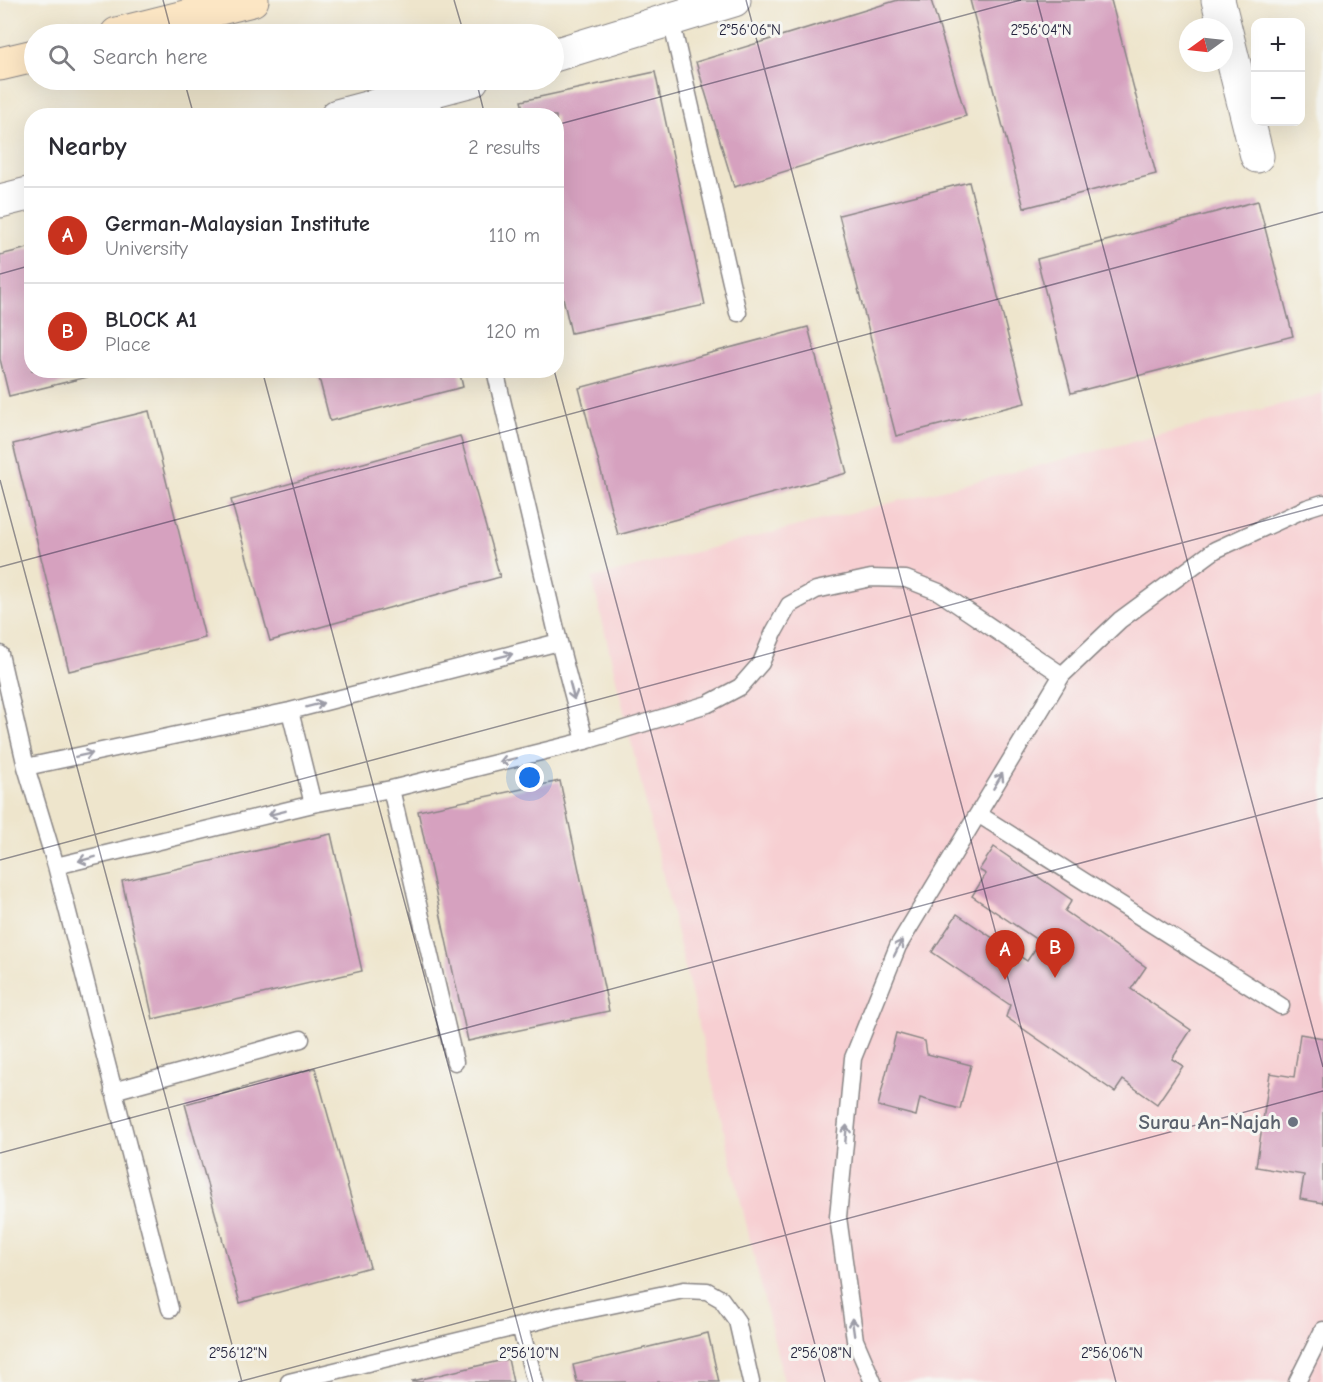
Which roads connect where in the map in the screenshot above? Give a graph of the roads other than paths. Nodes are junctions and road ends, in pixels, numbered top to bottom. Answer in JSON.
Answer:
{"nodes":[{"id":1,"x":252,"y":0,"type":"edge"},
{"id":2,"x":734,"y":0,"type":"edge"},
{"id":3,"x":1218,"y":0,"type":"edge"},
{"id":4,"x":671,"y":20,"type":"junction"},
{"id":5,"x":157,"y":24,"type":"edge"},
{"id":6,"x":564,"y":53,"type":"edge"},
{"id":7,"x":24,"y":58,"type":"edge"},
{"id":8,"x":0,"y":64,"type":"edge"},
{"id":9,"x":456,"y":90,"type":"edge"},
{"id":10,"x":433,"y":104,"type":"edge"},
{"id":11,"x":401,"y":108,"type":"edge"},
{"id":12,"x":1257,"y":156,"type":"dead end"},
{"id":13,"x":24,"y":195,"type":"edge"},
{"id":14,"x":0,"y":201,"type":"edge"},
{"id":15,"x":738,"y":313,"type":"dead end"},
{"id":16,"x":497,"y":378,"type":"edge"},
{"id":17,"x":1323,"y":503,"type":"edge"},
{"id":18,"x":559,"y":642,"type":"junction"},
{"id":19,"x":0,"y":654,"type":"edge"},
{"id":20,"x":1062,"y":675,"type":"junction"},
{"id":21,"x":290,"y":711,"type":"junction"},
{"id":22,"x":585,"y":741,"type":"junction"},
{"id":23,"x":26,"y":767,"type":"junction"},
{"id":24,"x":392,"y":789,"type":"junction"},
{"id":25,"x":313,"y":804,"type":"junction"},
{"id":26,"x":978,"y":814,"type":"junction"},
{"id":27,"x":56,"y":866,"type":"junction"},
{"id":28,"x":1281,"y":1006,"type":"dead end"},
{"id":29,"x":301,"y":1039,"type":"dead end"},
{"id":30,"x":455,"y":1062,"type":"dead end"},
{"id":31,"x":113,"y":1091,"type":"junction"},
{"id":32,"x":170,"y":1309,"type":"dead end"},
{"id":33,"x":520,"y":1326,"type":"junction"},
{"id":34,"x":1323,"y":1330,"type":"edge"},
{"id":35,"x":289,"y":1382,"type":"edge"},
{"id":36,"x":535,"y":1382,"type":"edge"},
{"id":37,"x":751,"y":1382,"type":"edge"},
{"id":38,"x":873,"y":1382,"type":"edge"},
{"id":39,"x":1297,"y":1382,"type":"edge"}],
"edges":[{"from":1,"to":5,"type":"street"},
{"from":2,"to":4,"type":"street"},
{"from":3,"to":12,"type":"street"},
{"from":4,"to":6,"type":"street"},
{"from":4,"to":15,"type":"lane"},
{"from":7,"to":8,"type":"street"},
{"from":9,"to":10,"type":"street"},
{"from":10,"to":11,"type":"street"},
{"from":13,"to":14,"type":"street"},
{"from":16,"to":18,"type":"lane"},
{"from":17,"to":20,"type":"lane"},
{"from":21,"to":18,"type":"lane","one_way":true},
{"from":18,"to":22,"type":"lane","one_way":true},
{"from":19,"to":23,"type":"lane"},
{"from":20,"to":22,"type":"lane"},
{"from":26,"to":20,"type":"lane","one_way":true},
{"from":23,"to":21,"type":"lane","one_way":true},
{"from":21,"to":25,"type":"lane"},
{"from":22,"to":24,"type":"lane","one_way":true},
{"from":23,"to":27,"type":"lane"},
{"from":24,"to":25,"type":"lane"},
{"from":24,"to":30,"type":"lane"},
{"from":25,"to":27,"type":"lane","one_way":true},
{"from":26,"to":28,"type":"lane"},
{"from":38,"to":26,"type":"lane","one_way":true},
{"from":27,"to":31,"type":"lane"},
{"from":29,"to":31,"type":"lane"},
{"from":31,"to":32,"type":"lane"},
{"from":33,"to":35,"type":"lane"},
{"from":33,"to":36,"type":"lane"},
{"from":33,"to":37,"type":"lane"},
{"from":34,"to":39,"type":"lane"}]}
